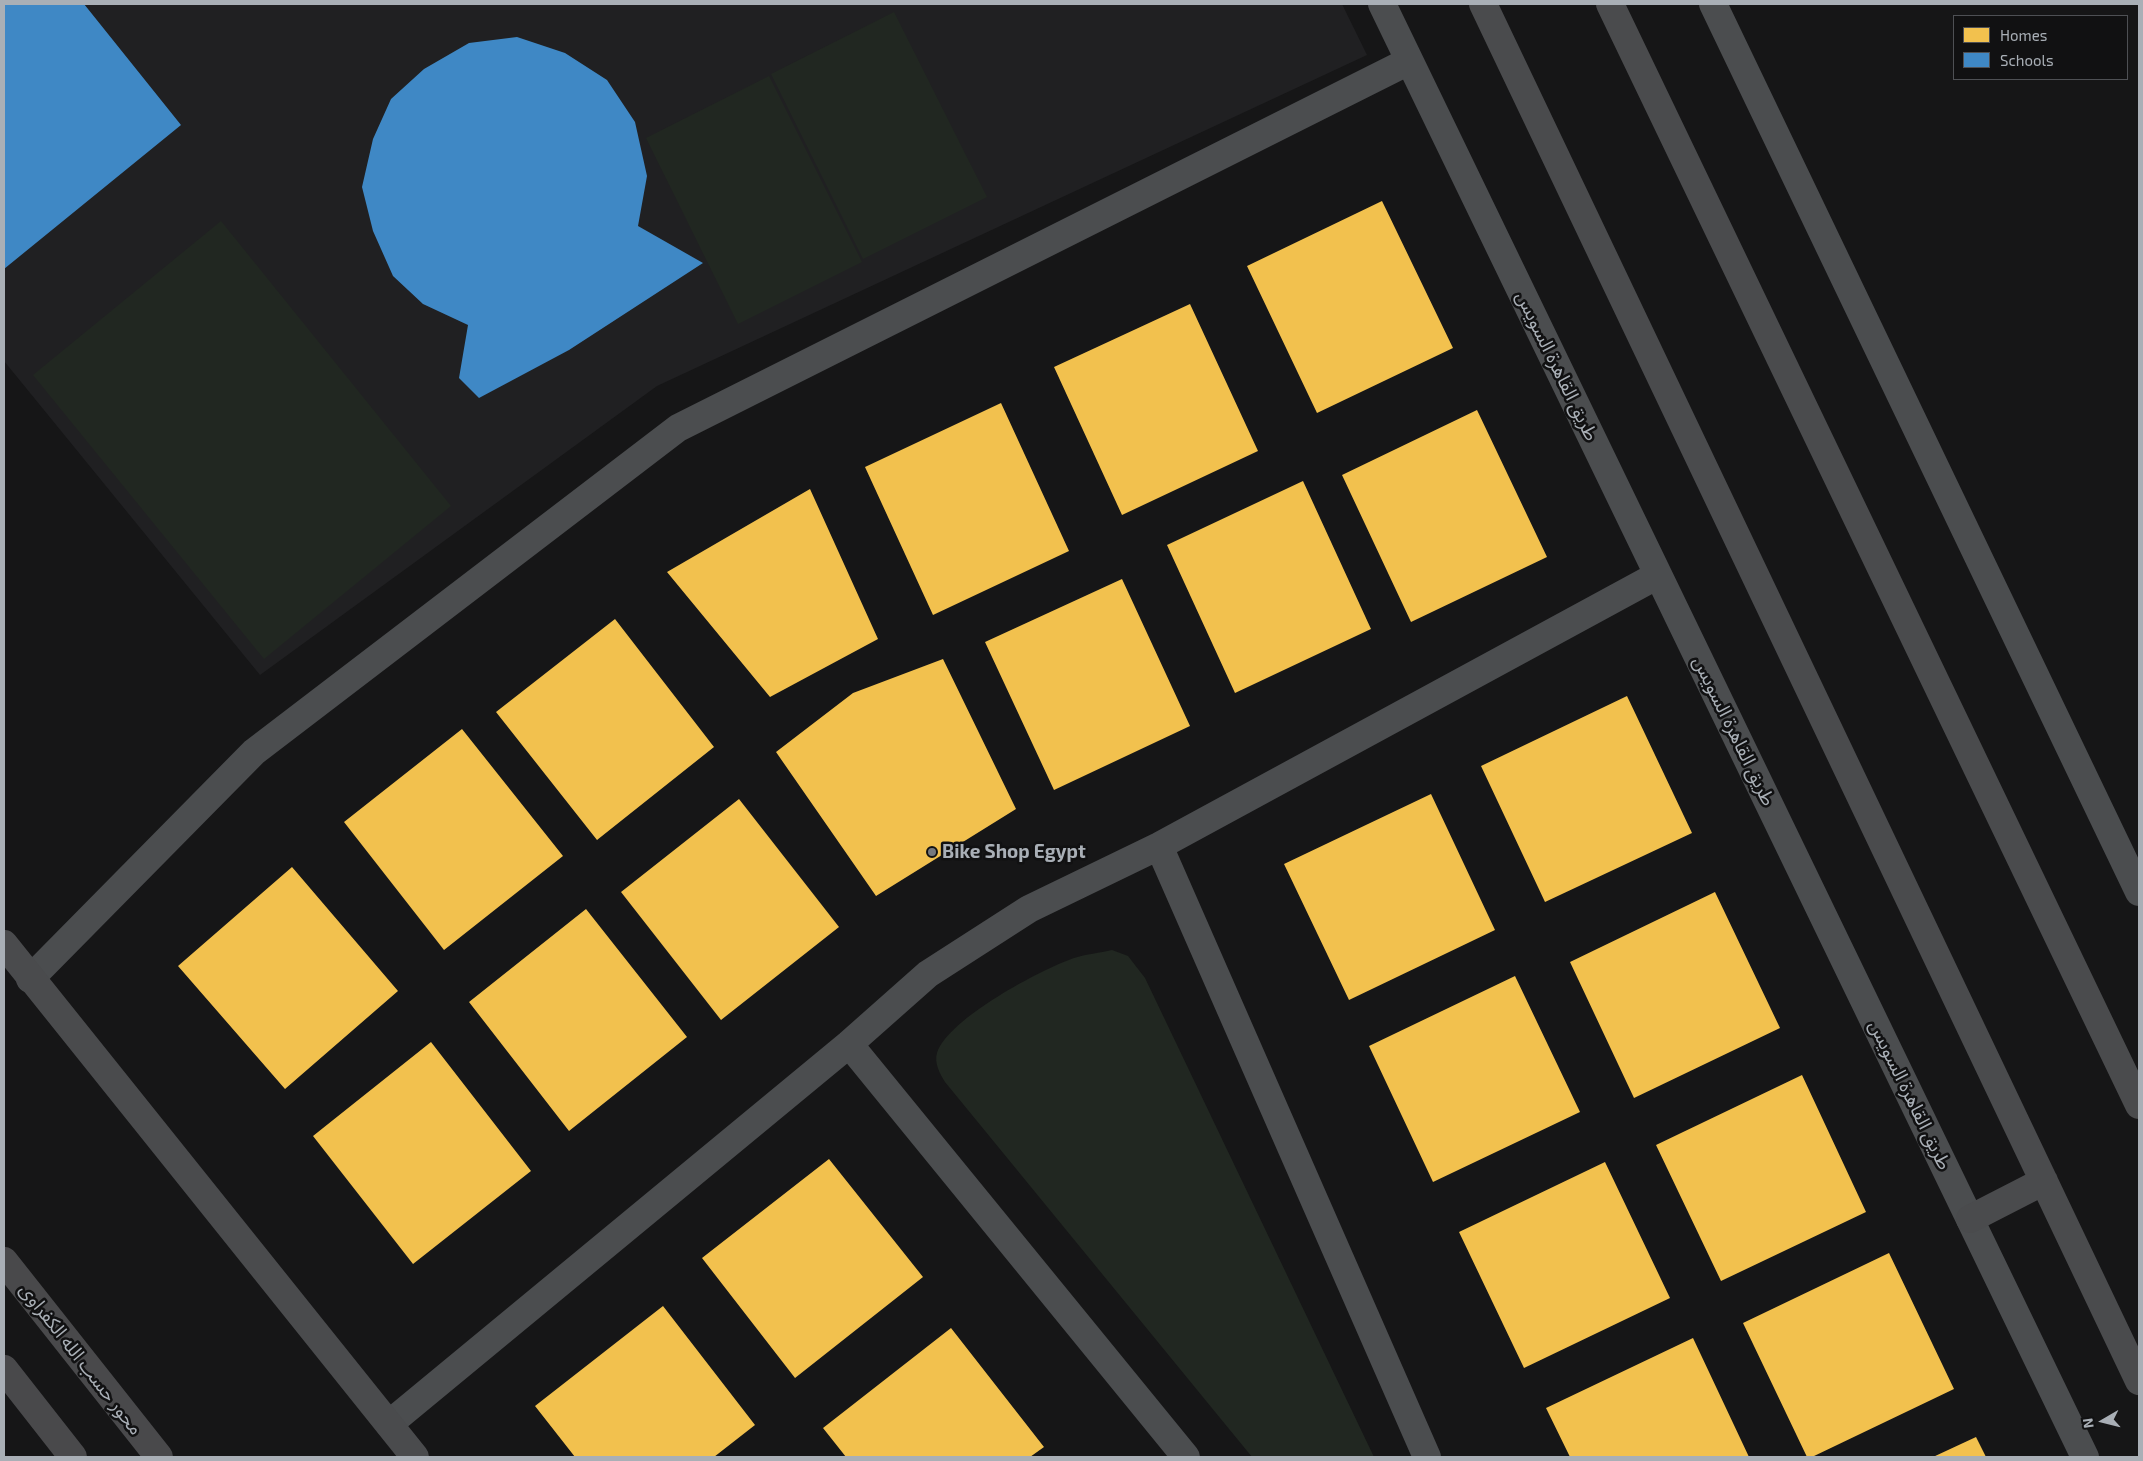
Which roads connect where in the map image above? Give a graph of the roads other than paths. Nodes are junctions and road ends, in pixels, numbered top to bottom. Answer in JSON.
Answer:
{"nodes":[{"id":1,"x":1382,"y":4,"type":"edge"},
{"id":2,"x":1483,"y":4,"type":"edge"},
{"id":3,"x":1610,"y":4,"type":"edge"},
{"id":4,"x":1713,"y":4,"type":"edge"},
{"id":5,"x":1410,"y":61,"type":"junction"},
{"id":6,"x":1658,"y":575,"type":"junction"},
{"id":7,"x":1159,"y":846,"type":"junction"},
{"id":8,"x":2139,"y":892,"type":"edge"},
{"id":9,"x":4,"y":944,"type":"edge"},
{"id":10,"x":30,"y":979,"type":"junction"},
{"id":11,"x":850,"y":1044,"type":"junction"},
{"id":12,"x":2139,"y":1105,"type":"edge"},
{"id":13,"x":2044,"y":1181,"type":"junction"},
{"id":14,"x":1970,"y":1219,"type":"junction"},
{"id":15,"x":4,"y":1261,"type":"edge"},
{"id":16,"x":4,"y":1369,"type":"edge"},
{"id":17,"x":2139,"y":1381,"type":"edge"},
{"id":18,"x":389,"y":1424,"type":"junction"},
{"id":19,"x":73,"y":1457,"type":"edge"},
{"id":20,"x":159,"y":1457,"type":"edge"},
{"id":21,"x":415,"y":1457,"type":"edge"},
{"id":22,"x":1186,"y":1457,"type":"edge"},
{"id":23,"x":1427,"y":1457,"type":"edge"},
{"id":24,"x":2085,"y":1457,"type":"edge"}],
"edges":[{"from":1,"to":5,"type":"street","name":"طريق القاهرة السويس"},
{"from":2,"to":13,"type":"main road"},
{"from":3,"to":12,"type":"main road"},
{"from":4,"to":8,"type":"street"},
{"from":5,"to":6,"type":"street","name":"طريق القاهرة السويس"},
{"from":5,"to":10,"type":"street"},
{"from":6,"to":7,"type":"street"},
{"from":6,"to":14,"type":"street","name":"طريق القاهرة السويس"},
{"from":7,"to":11,"type":"street"},
{"from":7,"to":23,"type":"street"},
{"from":9,"to":10,"type":"main road"},
{"from":10,"to":18,"type":"main road"},
{"from":11,"to":18,"type":"street"},
{"from":11,"to":22,"type":"street"},
{"from":13,"to":14,"type":"main road"},
{"from":13,"to":17,"type":"main road"},
{"from":14,"to":24,"type":"street","name":"طريق القاهرة السويس"},
{"from":15,"to":20,"type":"main road","name":"محور حسب الله الكفراوى"},
{"from":16,"to":19,"type":"main road"},
{"from":18,"to":21,"type":"main road"}]}
